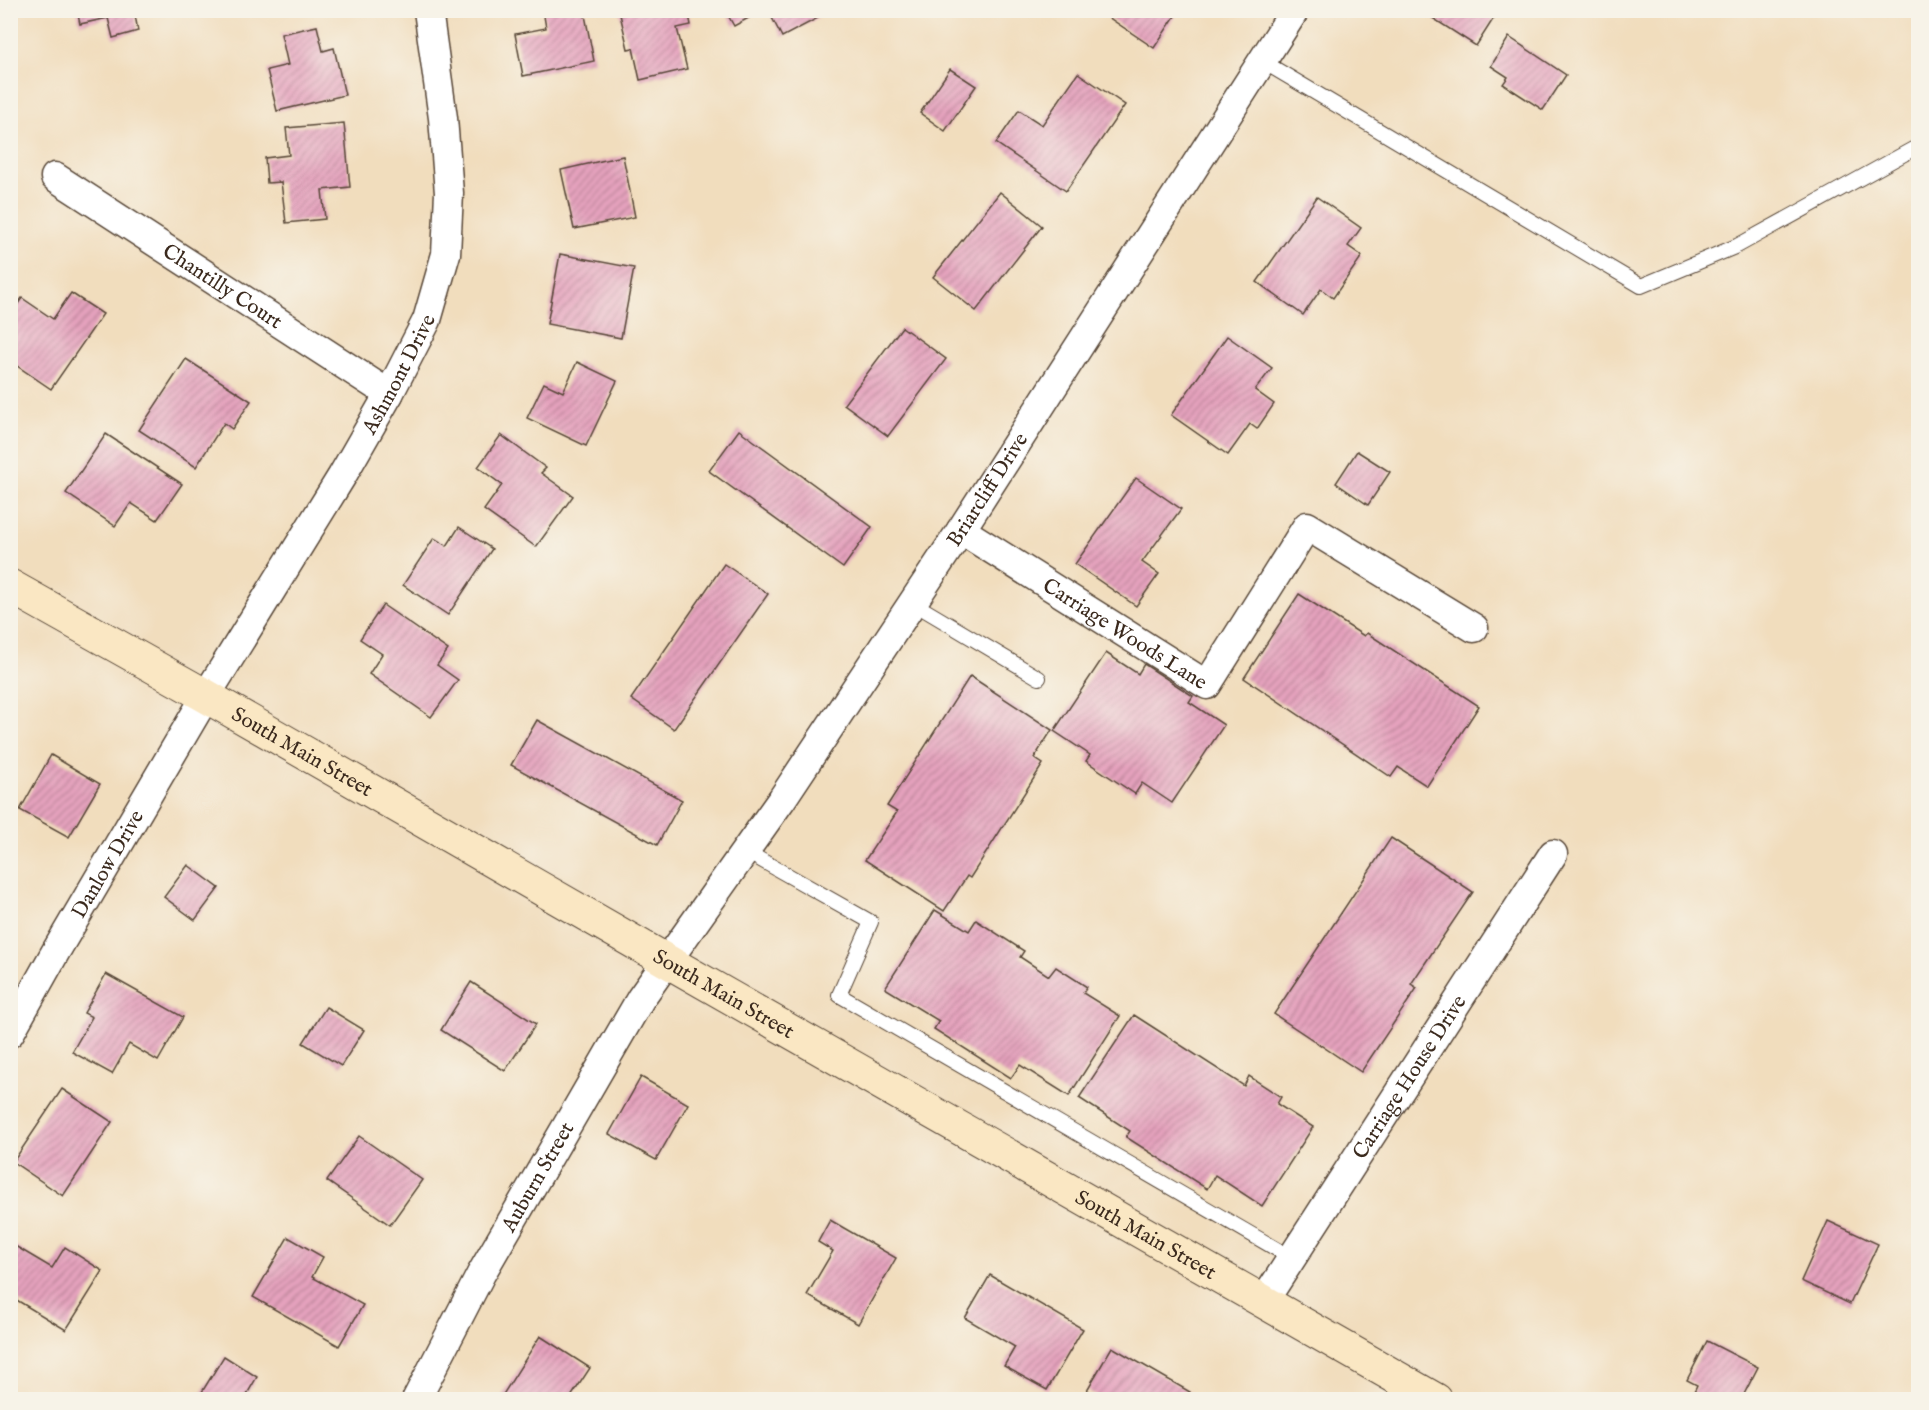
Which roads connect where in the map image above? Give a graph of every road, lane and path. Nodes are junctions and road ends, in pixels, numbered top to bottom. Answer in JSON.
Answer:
{"nodes":[{"id":1,"x":428,"y":10,"type":"edge"},
{"id":2,"x":1295,"y":10,"type":"edge"},
{"id":3,"x":1262,"y":61,"type":"junction"},
{"id":4,"x":1913,"y":149,"type":"dead end"},
{"id":5,"x":55,"y":177,"type":"dead end"},
{"id":6,"x":389,"y":394,"type":"junction"},
{"id":7,"x":961,"y":530,"type":"junction"},
{"id":8,"x":10,"y":586,"type":"edge"},
{"id":9,"x":913,"y":603,"type":"junction"},
{"id":10,"x":1474,"y":628,"type":"dead end"},
{"id":11,"x":1039,"y":678,"type":"dead end"},
{"id":12,"x":206,"y":696,"type":"junction"},
{"id":13,"x":745,"y":851,"type":"junction"},
{"id":14,"x":1553,"y":854,"type":"dead end"},
{"id":15,"x":667,"y":961,"type":"junction"},
{"id":16,"x":10,"y":1033,"type":"edge"},
{"id":17,"x":1292,"y":1258,"type":"junction"},
{"id":18,"x":1264,"y":1301,"type":"junction"},
{"id":19,"x":416,"y":1400,"type":"edge"},
{"id":20,"x":1436,"y":1400,"type":"edge"}],
"edges":[{"from":1,"to":6,"type":"street","name":"Ashmont Drive"},
{"from":2,"to":3,"type":"street","name":"Briarcliff Drive"},
{"from":3,"to":4,"type":"lane"},
{"from":3,"to":7,"type":"street","name":"Briarcliff Drive"},
{"from":5,"to":6,"type":"street","name":"Chantilly Court"},
{"from":6,"to":12,"type":"street","name":"Ashmont Drive"},
{"from":7,"to":9,"type":"street","name":"Briarcliff Drive"},
{"from":7,"to":10,"type":"street","name":"Carriage Woods Lane"},
{"from":8,"to":12,"type":"main road","name":"South Main Street"},
{"from":9,"to":11,"type":"lane"},
{"from":9,"to":13,"type":"street","name":"Briarcliff Drive"},
{"from":12,"to":15,"type":"main road","name":"South Main Street"},
{"from":12,"to":16,"type":"street","name":"Danlow Drive"},
{"from":13,"to":15,"type":"street","name":"Briarcliff Drive"},
{"from":13,"to":17,"type":"lane"},
{"from":14,"to":17,"type":"street","name":"Carriage House Drive"},
{"from":15,"to":18,"type":"main road","name":"South Main Street"},
{"from":15,"to":19,"type":"street","name":"Auburn Street"},
{"from":17,"to":18,"type":"street","name":"Carriage House Drive"},
{"from":18,"to":20,"type":"main road","name":"South Main Street"}]}
